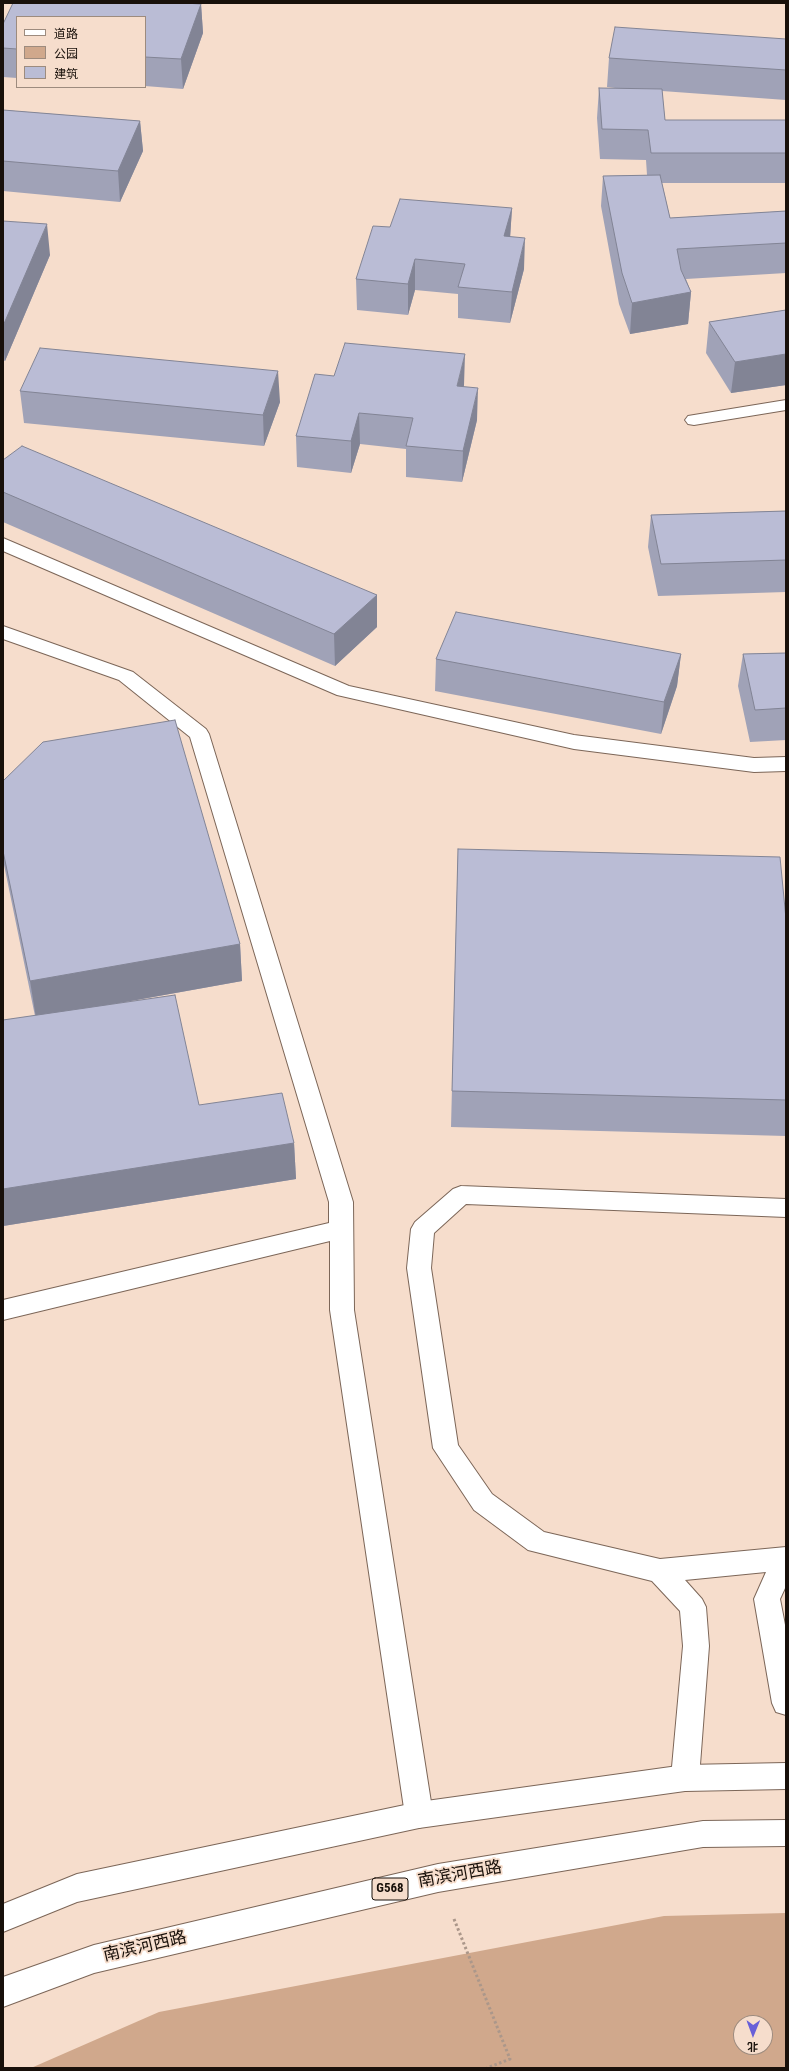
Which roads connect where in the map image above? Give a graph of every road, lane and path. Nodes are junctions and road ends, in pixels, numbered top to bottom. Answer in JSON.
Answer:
{"nodes":[{"id":1,"x":786,"y":405,"type":"edge"},
{"id":2,"x":694,"y":420,"type":"dead end"},
{"id":3,"x":3,"y":544,"type":"edge"},
{"id":4,"x":3,"y":632,"type":"edge"},
{"id":5,"x":786,"y":764,"type":"edge"},
{"id":6,"x":786,"y":1208,"type":"edge"},
{"id":7,"x":342,"y":1229,"type":"junction"},
{"id":8,"x":3,"y":1310,"type":"edge"},
{"id":9,"x":785,"y":1558,"type":"edge"},
{"id":10,"x":660,"y":1571,"type":"junction"},
{"id":11,"x":786,"y":1703,"type":"edge"},
{"id":12,"x":786,"y":1776,"type":"edge"},
{"id":13,"x":685,"y":1778,"type":"junction"},
{"id":14,"x":419,"y":1815,"type":"junction"},
{"id":15,"x":786,"y":1832,"type":"edge"},
{"id":16,"x":438,"y":1878,"type":"junction"},
{"id":17,"x":3,"y":1918,"type":"edge"},
{"id":18,"x":3,"y":1992,"type":"edge"},
{"id":19,"x":487,"y":2068,"type":"edge"}],
"edges":[{"from":1,"to":2,"type":"main road"},
{"from":3,"to":5,"type":"main road"},
{"from":4,"to":7,"type":"main road"},
{"from":6,"to":10,"type":"main road"},
{"from":7,"to":8,"type":"main road"},
{"from":7,"to":14,"type":"main road"},
{"from":9,"to":10,"type":"main road"},
{"from":9,"to":11,"type":"main road"},
{"from":10,"to":13,"type":"main road"},
{"from":12,"to":13,"type":"main road"},
{"from":13,"to":14,"type":"main road"},
{"from":14,"to":17,"type":"main road"},
{"from":15,"to":16,"type":"main road","name":"南滨河西路","number":"G568"},
{"from":16,"to":18,"type":"main road","name":"南滨河西路","number":"G568"},
{"from":16,"to":19,"type":"path"}]}
